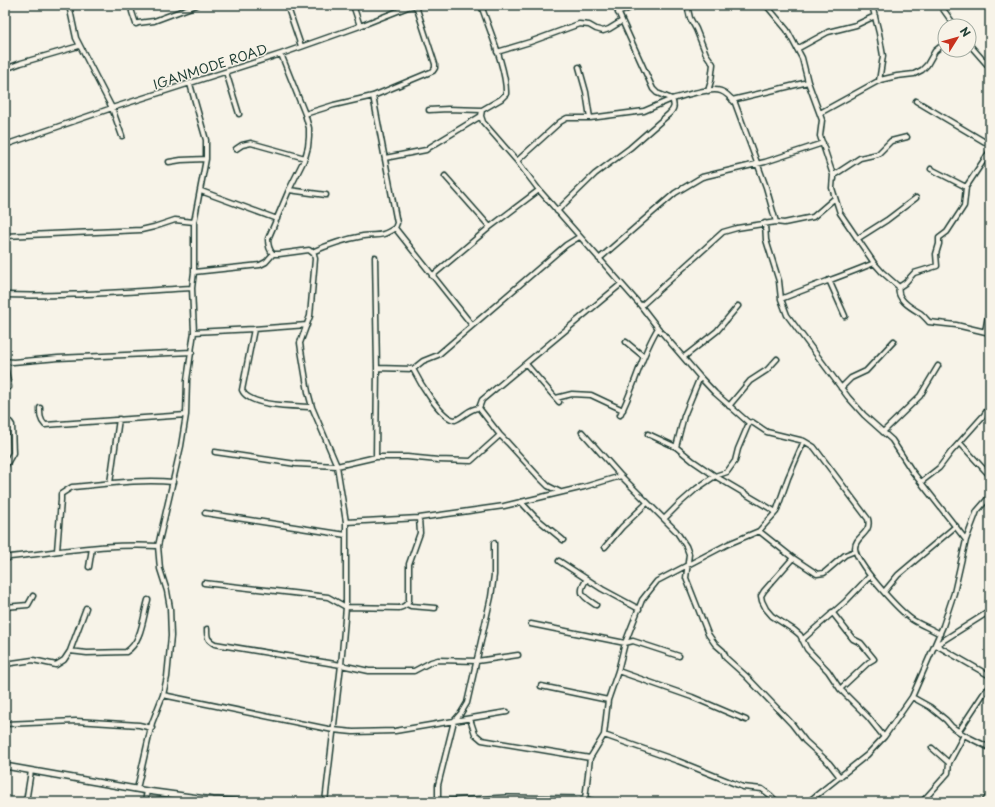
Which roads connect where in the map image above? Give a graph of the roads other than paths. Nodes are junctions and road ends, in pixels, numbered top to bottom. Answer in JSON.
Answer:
{"nodes":[{"id":1,"x":69,"y":5,"type":"edge"},
{"id":2,"x":131,"y":5,"type":"edge"},
{"id":3,"x":197,"y":5,"type":"edge"},
{"id":4,"x":287,"y":5,"type":"edge"},
{"id":5,"x":353,"y":5,"type":"edge"},
{"id":6,"x":481,"y":5,"type":"edge"},
{"id":7,"x":615,"y":5,"type":"edge"},
{"id":8,"x":638,"y":5,"type":"edge"},
{"id":9,"x":687,"y":5,"type":"edge"},
{"id":10,"x":766,"y":5,"type":"edge"},
{"id":11,"x":872,"y":5,"type":"edge"},
{"id":12,"x":940,"y":5,"type":"edge"},
{"id":13,"x":407,"y":6,"type":"edge"},
{"id":14,"x":418,"y":6,"type":"edge"},
{"id":15,"x":618,"y":14,"type":"junction"},
{"id":16,"x":875,"y":16,"type":"junction"},
{"id":17,"x":949,"y":18,"type":"edge"},
{"id":18,"x":622,"y":21,"type":"junction"},
{"id":19,"x":360,"y":26,"type":"junction"},
{"id":20,"x":79,"y":46,"type":"junction"},
{"id":21,"x":301,"y":46,"type":"junction"},
{"id":22,"x":797,"y":49,"type":"junction"},
{"id":23,"x":937,"y":49,"type":"edge"},
{"id":24,"x":497,"y":52,"type":"junction"},
{"id":25,"x":977,"y":53,"type":"edge"},
{"id":26,"x":282,"y":54,"type":"junction"},
{"id":27,"x":579,"y":67,"type":"dead end"},
{"id":28,"x":990,"y":68,"type":"edge"},
{"id":29,"x":5,"y":69,"type":"edge"},
{"id":30,"x":226,"y":72,"type":"junction"},
{"id":31,"x":879,"y":81,"type":"junction"},
{"id":32,"x":808,"y":82,"type":"junction"},
{"id":33,"x":190,"y":84,"type":"junction"},
{"id":34,"x":708,"y":91,"type":"junction"},
{"id":35,"x":373,"y":96,"type":"junction"},
{"id":36,"x":672,"y":99,"type":"junction"},
{"id":37,"x":732,"y":100,"type":"junction"},
{"id":38,"x":916,"y":101,"type":"dead end"},
{"id":39,"x":112,"y":108,"type":"junction"},
{"id":40,"x":429,"y":110,"type":"dead end"},
{"id":41,"x":482,"y":110,"type":"junction"},
{"id":42,"x":820,"y":113,"type":"junction"},
{"id":43,"x":239,"y":114,"type":"dead end"},
{"id":44,"x":305,"y":114,"type":"junction"},
{"id":45,"x":481,"y":116,"type":"junction"},
{"id":46,"x":590,"y":118,"type":"junction"},
{"id":47,"x":122,"y":136,"type":"dead end"},
{"id":48,"x":908,"y":137,"type":"dead end"},
{"id":49,"x":823,"y":143,"type":"junction"},
{"id":50,"x":5,"y":145,"type":"edge"},
{"id":51,"x":990,"y":145,"type":"edge"},
{"id":52,"x":236,"y":149,"type":"dead end"},
{"id":53,"x":990,"y":151,"type":"edge"},
{"id":54,"x":305,"y":158,"type":"junction"},
{"id":55,"x":385,"y":158,"type":"junction"},
{"id":56,"x":206,"y":159,"type":"junction"},
{"id":57,"x":517,"y":161,"type":"junction"},
{"id":58,"x":169,"y":162,"type":"dead end"},
{"id":59,"x":756,"y":164,"type":"junction"},
{"id":60,"x":931,"y":169,"type":"dead end"},
{"id":61,"x":445,"y":176,"type":"dead end"},
{"id":62,"x":834,"y":179,"type":"junction"},
{"id":63,"x":966,"y":187,"type":"junction"},
{"id":64,"x":289,"y":190,"type":"junction"},
{"id":65,"x":539,"y":190,"type":"junction"},
{"id":66,"x":201,"y":191,"type":"junction"},
{"id":67,"x":326,"y":195,"type":"dead end"},
{"id":68,"x":834,"y":198,"type":"junction"},
{"id":69,"x":916,"y":198,"type":"dead end"},
{"id":70,"x":557,"y":211,"type":"junction"},
{"id":71,"x":276,"y":219,"type":"junction"},
{"id":72,"x":194,"y":222,"type":"junction"},
{"id":73,"x":776,"y":222,"type":"junction"},
{"id":74,"x":764,"y":223,"type":"junction"},
{"id":75,"x":395,"y":228,"type":"junction"},
{"id":76,"x":490,"y":228,"type":"junction"},
{"id":77,"x":5,"y":236,"type":"edge"},
{"id":78,"x":580,"y":237,"type":"junction"},
{"id":79,"x":857,"y":239,"type":"junction"},
{"id":80,"x":312,"y":252,"type":"junction"},
{"id":81,"x":273,"y":254,"type":"junction"},
{"id":82,"x":375,"y":257,"type":"dead end"},
{"id":83,"x":599,"y":258,"type":"junction"},
{"id":84,"x":874,"y":263,"type":"junction"},
{"id":85,"x":194,"y":272,"type":"junction"},
{"id":86,"x":432,"y":276,"type":"junction"},
{"id":87,"x":829,"y":280,"type":"junction"},
{"id":88,"x":621,"y":284,"type":"junction"},
{"id":89,"x":899,"y":287,"type":"junction"},
{"id":90,"x":192,"y":288,"type":"junction"},
{"id":91,"x":5,"y":295,"type":"edge"},
{"id":92,"x":781,"y":299,"type":"junction"},
{"id":93,"x":641,"y":306,"type":"junction"},
{"id":94,"x":738,"y":306,"type":"dead end"},
{"id":95,"x":990,"y":306,"type":"edge"},
{"id":96,"x":845,"y":316,"type":"dead end"},
{"id":97,"x":307,"y":325,"type":"junction"},
{"id":98,"x":472,"y":325,"type":"junction"},
{"id":99,"x":658,"y":328,"type":"junction"},
{"id":100,"x":254,"y":329,"type":"junction"},
{"id":101,"x":194,"y":332,"type":"junction"},
{"id":102,"x":988,"y":333,"type":"edge"},
{"id":103,"x":894,"y":341,"type":"dead end"},
{"id":104,"x":626,"y":342,"type":"dead end"},
{"id":105,"x":192,"y":352,"type":"junction"},
{"id":106,"x":643,"y":356,"type":"junction"},
{"id":107,"x":684,"y":357,"type":"junction"},
{"id":108,"x":776,"y":359,"type":"dead end"},
{"id":109,"x":5,"y":361,"type":"edge"},
{"id":110,"x":526,"y":364,"type":"junction"},
{"id":111,"x":5,"y":366,"type":"edge"},
{"id":112,"x":938,"y":366,"type":"dead end"},
{"id":113,"x":377,"y":368,"type":"junction"},
{"id":114,"x":413,"y":369,"type":"junction"},
{"id":115,"x":700,"y":377,"type":"junction"},
{"id":116,"x":9,"y":387,"type":"dead end"},
{"id":117,"x":841,"y":388,"type":"junction"},
{"id":118,"x":312,"y":406,"type":"junction"},
{"id":119,"x":729,"y":406,"type":"junction"},
{"id":120,"x":990,"y":406,"type":"edge"},
{"id":121,"x":40,"y":408,"type":"dead end"},
{"id":122,"x":479,"y":408,"type":"junction"},
{"id":123,"x":623,"y":410,"type":"junction"},
{"id":124,"x":186,"y":415,"type":"junction"},
{"id":125,"x":620,"y":415,"type":"dead end"},
{"id":126,"x":119,"y":419,"type":"junction"},
{"id":127,"x":5,"y":422,"type":"edge"},
{"id":128,"x":749,"y":423,"type":"junction"},
{"id":129,"x":582,"y":432,"type":"dead end"},
{"id":130,"x":883,"y":432,"type":"junction"},
{"id":131,"x":648,"y":434,"type":"dead end"},
{"id":132,"x":500,"y":435,"type":"junction"},
{"id":133,"x":804,"y":441,"type":"junction"},
{"id":134,"x":960,"y":443,"type":"junction"},
{"id":135,"x":676,"y":447,"type":"junction"},
{"id":136,"x":215,"y":452,"type":"dead end"},
{"id":137,"x":376,"y":457,"type":"junction"},
{"id":138,"x":337,"y":466,"type":"junction"},
{"id":139,"x":5,"y":467,"type":"edge"},
{"id":140,"x":621,"y":476,"type":"junction"},
{"id":141,"x":715,"y":476,"type":"junction"},
{"id":142,"x":990,"y":476,"type":"edge"},
{"id":143,"x":173,"y":482,"type":"junction"},
{"id":144,"x":921,"y":482,"type":"junction"},
{"id":145,"x":110,"y":483,"type":"junction"},
{"id":146,"x":560,"y":492,"type":"junction"},
{"id":147,"x":990,"y":496,"type":"edge"},
{"id":148,"x":521,"y":502,"type":"junction"},
{"id":149,"x":647,"y":502,"type":"junction"},
{"id":150,"x":776,"y":512,"type":"junction"},
{"id":151,"x":205,"y":513,"type":"dead end"},
{"id":152,"x":419,"y":518,"type":"junction"},
{"id":153,"x":664,"y":519,"type":"junction"},
{"id":154,"x":346,"y":522,"type":"junction"},
{"id":155,"x":956,"y":526,"type":"junction"},
{"id":156,"x":759,"y":531,"type":"junction"},
{"id":157,"x":346,"y":535,"type":"junction"},
{"id":158,"x":563,"y":540,"type":"dead end"},
{"id":159,"x":966,"y":540,"type":"junction"},
{"id":160,"x":494,"y":543,"type":"dead end"},
{"id":161,"x":158,"y":546,"type":"junction"},
{"id":162,"x":605,"y":547,"type":"dead end"},
{"id":163,"x":92,"y":548,"type":"junction"},
{"id":164,"x":57,"y":551,"type":"junction"},
{"id":165,"x":855,"y":551,"type":"junction"},
{"id":166,"x":793,"y":558,"type":"junction"},
{"id":167,"x":5,"y":560,"type":"edge"},
{"id":168,"x":559,"y":561,"type":"dead end"},
{"id":169,"x":687,"y":565,"type":"junction"},
{"id":170,"x":89,"y":567,"type":"dead end"},
{"id":171,"x":870,"y":576,"type":"junction"},
{"id":172,"x":587,"y":580,"type":"junction"},
{"id":173,"x":204,"y":583,"type":"dead end"},
{"id":174,"x":884,"y":592,"type":"junction"},
{"id":175,"x":33,"y":596,"type":"dead end"},
{"id":176,"x":148,"y":600,"type":"dead end"},
{"id":177,"x":407,"y":604,"type":"junction"},
{"id":178,"x":596,"y":605,"type":"dead end"},
{"id":179,"x":5,"y":607,"type":"edge"},
{"id":180,"x":86,"y":608,"type":"dead end"},
{"id":181,"x":346,"y":608,"type":"junction"},
{"id":182,"x":435,"y":608,"type":"dead end"},
{"id":183,"x":639,"y":608,"type":"junction"},
{"id":184,"x":990,"y":611,"type":"edge"},
{"id":185,"x":832,"y":612,"type":"junction"},
{"id":186,"x":531,"y":624,"type":"dead end"},
{"id":187,"x":207,"y":629,"type":"dead end"},
{"id":188,"x":940,"y":634,"type":"junction"},
{"id":189,"x":802,"y":640,"type":"junction"},
{"id":190,"x":625,"y":643,"type":"junction"},
{"id":191,"x":936,"y":645,"type":"junction"},
{"id":192,"x":70,"y":651,"type":"junction"},
{"id":193,"x":518,"y":655,"type":"dead end"},
{"id":194,"x":679,"y":656,"type":"dead end"},
{"id":195,"x":477,"y":661,"type":"junction"},
{"id":196,"x":5,"y":664,"type":"edge"},
{"id":197,"x":341,"y":665,"type":"junction"},
{"id":198,"x":618,"y":671,"type":"junction"},
{"id":199,"x":990,"y":676,"type":"edge"},
{"id":200,"x":541,"y":686,"type":"dead end"},
{"id":201,"x":990,"y":687,"type":"edge"},
{"id":202,"x":840,"y":689,"type":"junction"},
{"id":203,"x":163,"y":695,"type":"junction"},
{"id":204,"x":912,"y":697,"type":"junction"},
{"id":205,"x":608,"y":700,"type":"junction"},
{"id":206,"x":507,"y":712,"type":"dead end"},
{"id":207,"x":470,"y":719,"type":"junction"},
{"id":208,"x":746,"y":720,"type":"dead end"},
{"id":209,"x":454,"y":721,"type":"junction"},
{"id":210,"x":5,"y":724,"type":"edge"},
{"id":211,"x":152,"y":728,"type":"junction"},
{"id":212,"x":333,"y":730,"type":"junction"},
{"id":213,"x":959,"y":731,"type":"junction"},
{"id":214,"x":604,"y":735,"type":"junction"},
{"id":215,"x":964,"y":735,"type":"junction"},
{"id":216,"x":884,"y":737,"type":"junction"},
{"id":217,"x":932,"y":748,"type":"dead end"},
{"id":218,"x":990,"y":748,"type":"edge"},
{"id":219,"x":590,"y":758,"type":"junction"},
{"id":220,"x":949,"y":763,"type":"junction"},
{"id":221,"x":5,"y":766,"type":"edge"},
{"id":222,"x":31,"y":771,"type":"junction"},
{"id":223,"x":840,"y":777,"type":"junction"},
{"id":224,"x":137,"y":789,"type":"junction"},
{"id":225,"x":147,"y":791,"type":"junction"},
{"id":226,"x":990,"y":794,"type":"edge"},
{"id":227,"x":586,"y":799,"type":"junction"},
{"id":228,"x":507,"y":800,"type":"edge"},
{"id":229,"x":26,"y":802,"type":"edge"},
{"id":230,"x":145,"y":802,"type":"edge"},
{"id":231,"x":249,"y":802,"type":"edge"},
{"id":232,"x":325,"y":802,"type":"edge"},
{"id":233,"x":437,"y":802,"type":"edge"},
{"id":234,"x":594,"y":802,"type":"edge"},
{"id":235,"x":777,"y":802,"type":"edge"},
{"id":236,"x":808,"y":802,"type":"edge"},
{"id":237,"x":922,"y":802,"type":"edge"},
{"id":238,"x":984,"y":802,"type":"edge"}],
"edges":[{"from":1,"to":20,"type":"street"},
{"from":2,"to":3,"type":"street"},
{"from":4,"to":21,"type":"street"},
{"from":5,"to":19,"type":"street"},
{"from":6,"to":24,"type":"street"},
{"from":7,"to":15,"type":"street"},
{"from":8,"to":15,"type":"street"},
{"from":9,"to":34,"type":"street"},
{"from":10,"to":22,"type":"street"},
{"from":11,"to":16,"type":"street"},
{"from":12,"to":17,"type":"street"},
{"from":13,"to":14,"type":"street","name":"IGANMODE ROAD"},
{"from":13,"to":19,"type":"street","name":"IGANMODE ROAD"},
{"from":14,"to":35,"type":"street"},
{"from":15,"to":18,"type":"street"},
{"from":16,"to":22,"type":"street"},
{"from":16,"to":31,"type":"street"},
{"from":18,"to":24,"type":"street"},
{"from":18,"to":36,"type":"street"},
{"from":19,"to":21,"type":"street","name":"IGANMODE ROAD"},
{"from":20,"to":29,"type":"street"},
{"from":20,"to":39,"type":"street"},
{"from":21,"to":26,"type":"street","name":"IGANMODE ROAD"},
{"from":22,"to":32,"type":"street"},
{"from":23,"to":31,"type":"street"},
{"from":24,"to":41,"type":"street"},
{"from":25,"to":28,"type":"street"},
{"from":26,"to":30,"type":"street","name":"IGANMODE ROAD"},
{"from":26,"to":44,"type":"street"},
{"from":27,"to":46,"type":"street"},
{"from":30,"to":33,"type":"street","name":"IGANMODE ROAD"},
{"from":30,"to":43,"type":"street"},
{"from":31,"to":42,"type":"street"},
{"from":32,"to":37,"type":"street"},
{"from":32,"to":42,"type":"street"},
{"from":33,"to":39,"type":"street","name":"IGANMODE ROAD"},
{"from":33,"to":56,"type":"street"},
{"from":34,"to":36,"type":"street"},
{"from":34,"to":37,"type":"street"},
{"from":35,"to":44,"type":"street"},
{"from":35,"to":55,"type":"street"},
{"from":36,"to":46,"type":"street"},
{"from":36,"to":70,"type":"street"},
{"from":37,"to":59,"type":"street"},
{"from":38,"to":51,"type":"street"},
{"from":39,"to":47,"type":"street"},
{"from":39,"to":50,"type":"street","name":"IGANMODE ROAD"},
{"from":40,"to":41,"type":"street"},
{"from":41,"to":45,"type":"street"},
{"from":42,"to":49,"type":"street"},
{"from":44,"to":54,"type":"street"},
{"from":45,"to":55,"type":"street"},
{"from":45,"to":57,"type":"street"},
{"from":46,"to":57,"type":"street"},
{"from":48,"to":62,"type":"street"},
{"from":49,"to":59,"type":"street"},
{"from":49,"to":62,"type":"street"},
{"from":52,"to":54,"type":"street"},
{"from":53,"to":63,"type":"street"},
{"from":54,"to":64,"type":"street"},
{"from":55,"to":75,"type":"street"},
{"from":56,"to":58,"type":"street"},
{"from":56,"to":66,"type":"street"},
{"from":57,"to":65,"type":"street"},
{"from":59,"to":73,"type":"street"},
{"from":59,"to":83,"type":"street"},
{"from":60,"to":63,"type":"street"},
{"from":61,"to":76,"type":"street"},
{"from":62,"to":68,"type":"street"},
{"from":63,"to":89,"type":"street"},
{"from":64,"to":67,"type":"street"},
{"from":64,"to":71,"type":"street"},
{"from":65,"to":70,"type":"street"},
{"from":65,"to":76,"type":"street"},
{"from":66,"to":71,"type":"street"},
{"from":66,"to":72,"type":"street"},
{"from":68,"to":73,"type":"street"},
{"from":68,"to":79,"type":"street"},
{"from":69,"to":79,"type":"street"},
{"from":70,"to":78,"type":"street"},
{"from":71,"to":81,"type":"street"},
{"from":72,"to":77,"type":"street"},
{"from":72,"to":85,"type":"street"},
{"from":73,"to":74,"type":"street"},
{"from":74,"to":92,"type":"street"},
{"from":74,"to":93,"type":"street"},
{"from":75,"to":80,"type":"street"},
{"from":75,"to":86,"type":"street"},
{"from":76,"to":86,"type":"street"},
{"from":78,"to":83,"type":"street"},
{"from":78,"to":98,"type":"street"},
{"from":79,"to":84,"type":"street"},
{"from":80,"to":81,"type":"street"},
{"from":80,"to":97,"type":"street"},
{"from":81,"to":85,"type":"street"},
{"from":82,"to":113,"type":"street"},
{"from":83,"to":88,"type":"street"},
{"from":84,"to":87,"type":"street"},
{"from":84,"to":89,"type":"street"},
{"from":85,"to":90,"type":"street"},
{"from":86,"to":98,"type":"street"},
{"from":87,"to":92,"type":"street"},
{"from":87,"to":96,"type":"street"},
{"from":88,"to":93,"type":"street"},
{"from":88,"to":110,"type":"street"},
{"from":89,"to":102,"type":"street"},
{"from":90,"to":91,"type":"street"},
{"from":90,"to":101,"type":"street"},
{"from":92,"to":117,"type":"street"},
{"from":93,"to":99,"type":"street"},
{"from":94,"to":107,"type":"street"},
{"from":95,"to":102,"type":"street"},
{"from":97,"to":100,"type":"street"},
{"from":97,"to":118,"type":"street"},
{"from":98,"to":114,"type":"street"},
{"from":99,"to":106,"type":"street"},
{"from":99,"to":107,"type":"street"},
{"from":100,"to":101,"type":"street"},
{"from":100,"to":118,"type":"street"},
{"from":101,"to":105,"type":"street"},
{"from":103,"to":117,"type":"street"},
{"from":104,"to":106,"type":"street"},
{"from":105,"to":109,"type":"street"},
{"from":105,"to":124,"type":"street"},
{"from":106,"to":123,"type":"street"},
{"from":107,"to":115,"type":"street"},
{"from":108,"to":119,"type":"street"},
{"from":110,"to":122,"type":"street"},
{"from":110,"to":123,"type":"street"},
{"from":111,"to":116,"type":"street"},
{"from":112,"to":130,"type":"street"},
{"from":113,"to":114,"type":"street"},
{"from":113,"to":137,"type":"street"},
{"from":114,"to":122,"type":"street"},
{"from":115,"to":119,"type":"street"},
{"from":115,"to":135,"type":"street"},
{"from":117,"to":130,"type":"street"},
{"from":118,"to":138,"type":"street"},
{"from":119,"to":128,"type":"street"},
{"from":120,"to":134,"type":"street"},
{"from":121,"to":126,"type":"street"},
{"from":122,"to":132,"type":"street"},
{"from":123,"to":125,"type":"street"},
{"from":124,"to":126,"type":"street"},
{"from":124,"to":143,"type":"street"},
{"from":126,"to":145,"type":"street"},
{"from":127,"to":139,"type":"street"},
{"from":128,"to":133,"type":"street"},
{"from":128,"to":141,"type":"street"},
{"from":129,"to":140,"type":"street"},
{"from":130,"to":144,"type":"street"},
{"from":131,"to":135,"type":"street"},
{"from":132,"to":137,"type":"street"},
{"from":132,"to":146,"type":"street"},
{"from":133,"to":150,"type":"street"},
{"from":133,"to":165,"type":"street"},
{"from":134,"to":142,"type":"street"},
{"from":134,"to":144,"type":"street"},
{"from":135,"to":141,"type":"street"},
{"from":136,"to":138,"type":"street"},
{"from":137,"to":138,"type":"street"},
{"from":138,"to":154,"type":"street"},
{"from":140,"to":146,"type":"street"},
{"from":140,"to":149,"type":"street"},
{"from":141,"to":150,"type":"street"},
{"from":141,"to":153,"type":"street"},
{"from":143,"to":145,"type":"street"},
{"from":143,"to":161,"type":"street"},
{"from":144,"to":155,"type":"street"},
{"from":145,"to":164,"type":"street"},
{"from":146,"to":148,"type":"street"},
{"from":147,"to":159,"type":"street"},
{"from":148,"to":152,"type":"street"},
{"from":148,"to":158,"type":"street"},
{"from":149,"to":153,"type":"street"},
{"from":149,"to":162,"type":"street"},
{"from":150,"to":156,"type":"street"},
{"from":151,"to":157,"type":"street"},
{"from":152,"to":154,"type":"street"},
{"from":152,"to":177,"type":"street"},
{"from":153,"to":169,"type":"street"},
{"from":154,"to":157,"type":"street"},
{"from":155,"to":159,"type":"street"},
{"from":155,"to":174,"type":"street"},
{"from":156,"to":166,"type":"street"},
{"from":156,"to":169,"type":"street"},
{"from":157,"to":181,"type":"street"},
{"from":159,"to":188,"type":"street"},
{"from":160,"to":195,"type":"street"},
{"from":161,"to":163,"type":"street"},
{"from":161,"to":203,"type":"street"},
{"from":163,"to":164,"type":"street"},
{"from":163,"to":170,"type":"street"},
{"from":164,"to":167,"type":"street"},
{"from":165,"to":166,"type":"street"},
{"from":165,"to":171,"type":"street"},
{"from":166,"to":189,"type":"street"},
{"from":168,"to":172,"type":"street"},
{"from":169,"to":183,"type":"street"},
{"from":169,"to":223,"type":"street"},
{"from":171,"to":174,"type":"street"},
{"from":171,"to":185,"type":"street"},
{"from":172,"to":178,"type":"street"},
{"from":172,"to":183,"type":"street"},
{"from":173,"to":181,"type":"street"},
{"from":174,"to":188,"type":"street"},
{"from":175,"to":179,"type":"street"},
{"from":176,"to":192,"type":"street"},
{"from":177,"to":181,"type":"street"},
{"from":177,"to":182,"type":"street"},
{"from":180,"to":192,"type":"street"},
{"from":181,"to":197,"type":"street"},
{"from":183,"to":190,"type":"street"},
{"from":184,"to":191,"type":"street"},
{"from":185,"to":189,"type":"street"},
{"from":185,"to":202,"type":"street"},
{"from":186,"to":190,"type":"street"},
{"from":187,"to":197,"type":"street"},
{"from":188,"to":191,"type":"street"},
{"from":189,"to":202,"type":"street"},
{"from":190,"to":194,"type":"street"},
{"from":190,"to":198,"type":"street"},
{"from":191,"to":199,"type":"street"},
{"from":191,"to":204,"type":"street"},
{"from":192,"to":196,"type":"street"},
{"from":193,"to":195,"type":"street"},
{"from":195,"to":197,"type":"street"},
{"from":195,"to":209,"type":"street"},
{"from":197,"to":212,"type":"street"},
{"from":198,"to":205,"type":"street"},
{"from":198,"to":208,"type":"street"},
{"from":200,"to":205,"type":"street"},
{"from":201,"to":213,"type":"street"},
{"from":202,"to":216,"type":"street"},
{"from":203,"to":211,"type":"street"},
{"from":203,"to":212,"type":"street"},
{"from":204,"to":213,"type":"street"},
{"from":204,"to":216,"type":"street"},
{"from":205,"to":214,"type":"street"},
{"from":206,"to":207,"type":"street"},
{"from":207,"to":209,"type":"street"},
{"from":207,"to":219,"type":"street"},
{"from":209,"to":212,"type":"street"},
{"from":209,"to":233,"type":"street"},
{"from":210,"to":211,"type":"street"},
{"from":211,"to":224,"type":"street"},
{"from":212,"to":232,"type":"street"},
{"from":213,"to":215,"type":"street"},
{"from":214,"to":219,"type":"street"},
{"from":214,"to":235,"type":"street"},
{"from":215,"to":218,"type":"street"},
{"from":215,"to":220,"type":"street"},
{"from":216,"to":223,"type":"street"},
{"from":217,"to":220,"type":"street"},
{"from":219,"to":227,"type":"street"},
{"from":220,"to":237,"type":"street"},
{"from":221,"to":222,"type":"street"},
{"from":222,"to":224,"type":"street"},
{"from":222,"to":229,"type":"street"},
{"from":223,"to":236,"type":"street"},
{"from":224,"to":225,"type":"street"},
{"from":225,"to":230,"type":"street"},
{"from":225,"to":231,"type":"street"},
{"from":226,"to":238,"type":"street"},
{"from":227,"to":228,"type":"street"},
{"from":227,"to":234,"type":"street"},
{"from":228,"to":233,"type":"street"}]}
